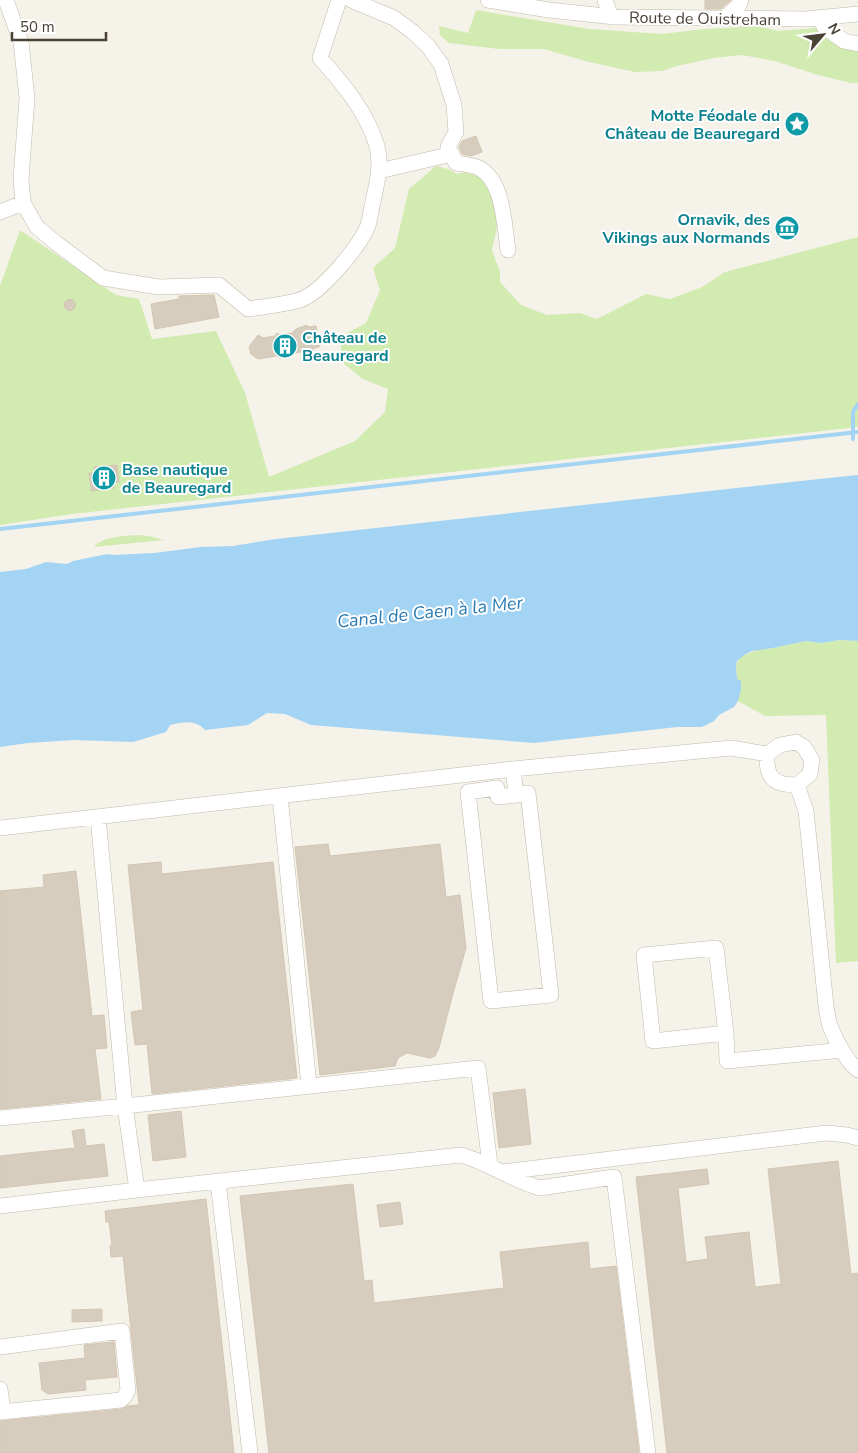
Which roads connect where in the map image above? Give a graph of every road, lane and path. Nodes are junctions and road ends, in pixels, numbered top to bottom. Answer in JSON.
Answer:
{"nodes":[{"id":1,"x":6,"y":0,"type":"edge"},
{"id":2,"x":339,"y":0,"type":"edge"},
{"id":3,"x":350,"y":0,"type":"edge"},
{"id":4,"x":488,"y":0,"type":"edge"},
{"id":5,"x":605,"y":0,"type":"edge"},
{"id":6,"x":742,"y":0,"type":"edge"},
{"id":7,"x":858,"y":14,"type":"edge"},
{"id":8,"x":611,"y":17,"type":"junction"},
{"id":9,"x":725,"y":18,"type":"junction"},
{"id":10,"x":821,"y":18,"type":"junction"},
{"id":11,"x":858,"y":44,"type":"edge"},
{"id":12,"x":452,"y":154,"type":"junction"},
{"id":13,"x":379,"y":171,"type":"junction"},
{"id":14,"x":23,"y":202,"type":"junction"},
{"id":15,"x":0,"y":212,"type":"edge"},
{"id":16,"x":508,"y":250,"type":"dead end"},
{"id":17,"x":767,"y":754,"type":"junction"},
{"id":18,"x":513,"y":769,"type":"junction"},
{"id":19,"x":797,"y":785,"type":"junction"},
{"id":20,"x":516,"y":795,"type":"junction"},
{"id":21,"x":280,"y":796,"type":"junction"},
{"id":22,"x":98,"y":817,"type":"junction"},
{"id":23,"x":0,"y":828,"type":"edge"},
{"id":24,"x":726,"y":1033,"type":"junction"},
{"id":25,"x":841,"y":1049,"type":"junction"},
{"id":26,"x":858,"y":1070,"type":"edge"},
{"id":27,"x":309,"y":1086,"type":"junction"},
{"id":28,"x":125,"y":1106,"type":"junction"},
{"id":29,"x":0,"y":1118,"type":"edge"},
{"id":30,"x":858,"y":1138,"type":"edge"},
{"id":31,"x":496,"y":1169,"type":"junction"},
{"id":32,"x":218,"y":1182,"type":"junction"},
{"id":33,"x":138,"y":1190,"type":"junction"},
{"id":34,"x":0,"y":1206,"type":"edge"},
{"id":35,"x":0,"y":1347,"type":"edge"},
{"id":36,"x":0,"y":1389,"type":"edge"},
{"id":37,"x":2,"y":1412,"type":"edge"},
{"id":38,"x":250,"y":1453,"type":"edge"},
{"id":39,"x":648,"y":1453,"type":"edge"}],
"edges":[{"from":1,"to":14,"type":"street"},
{"from":2,"to":13,"type":"street"},
{"from":3,"to":12,"type":"street"},
{"from":4,"to":8,"type":"street","name":"Route de Ouistreham"},
{"from":5,"to":8,"type":"street","name":"Route de Ouistreham"},
{"from":6,"to":9,"type":"street"},
{"from":7,"to":10,"type":"street","name":"Route de Ouistreham"},
{"from":8,"to":9,"type":"street","name":"Route de Ouistreham"},
{"from":9,"to":10,"type":"street","name":"Route de Ouistreham"},
{"from":10,"to":11,"type":"street"},
{"from":12,"to":13,"type":"street"},
{"from":12,"to":16,"type":"street"},
{"from":13,"to":14,"type":"street"},
{"from":14,"to":15,"type":"street"},
{"from":17,"to":18,"type":"street"},
{"from":17,"to":19,"type":"street"},
{"from":17,"to":19,"type":"street"},
{"from":18,"to":20,"type":"street"},
{"from":18,"to":21,"type":"street"},
{"from":19,"to":25,"type":"street"},
{"from":20,"to":20,"type":"street"},
{"from":21,"to":22,"type":"street"},
{"from":21,"to":27,"type":"street"},
{"from":22,"to":23,"type":"street"},
{"from":22,"to":28,"type":"street"},
{"from":24,"to":24,"type":"street"},
{"from":24,"to":25,"type":"street"},
{"from":25,"to":26,"type":"street"},
{"from":27,"to":28,"type":"street"},
{"from":27,"to":31,"type":"street"},
{"from":28,"to":29,"type":"street"},
{"from":28,"to":33,"type":"street"},
{"from":30,"to":31,"type":"street"},
{"from":31,"to":32,"type":"street"},
{"from":31,"to":39,"type":"street"},
{"from":32,"to":33,"type":"street"},
{"from":32,"to":38,"type":"street"},
{"from":33,"to":34,"type":"street"},
{"from":35,"to":37,"type":"street"},
{"from":36,"to":37,"type":"street"}]}
